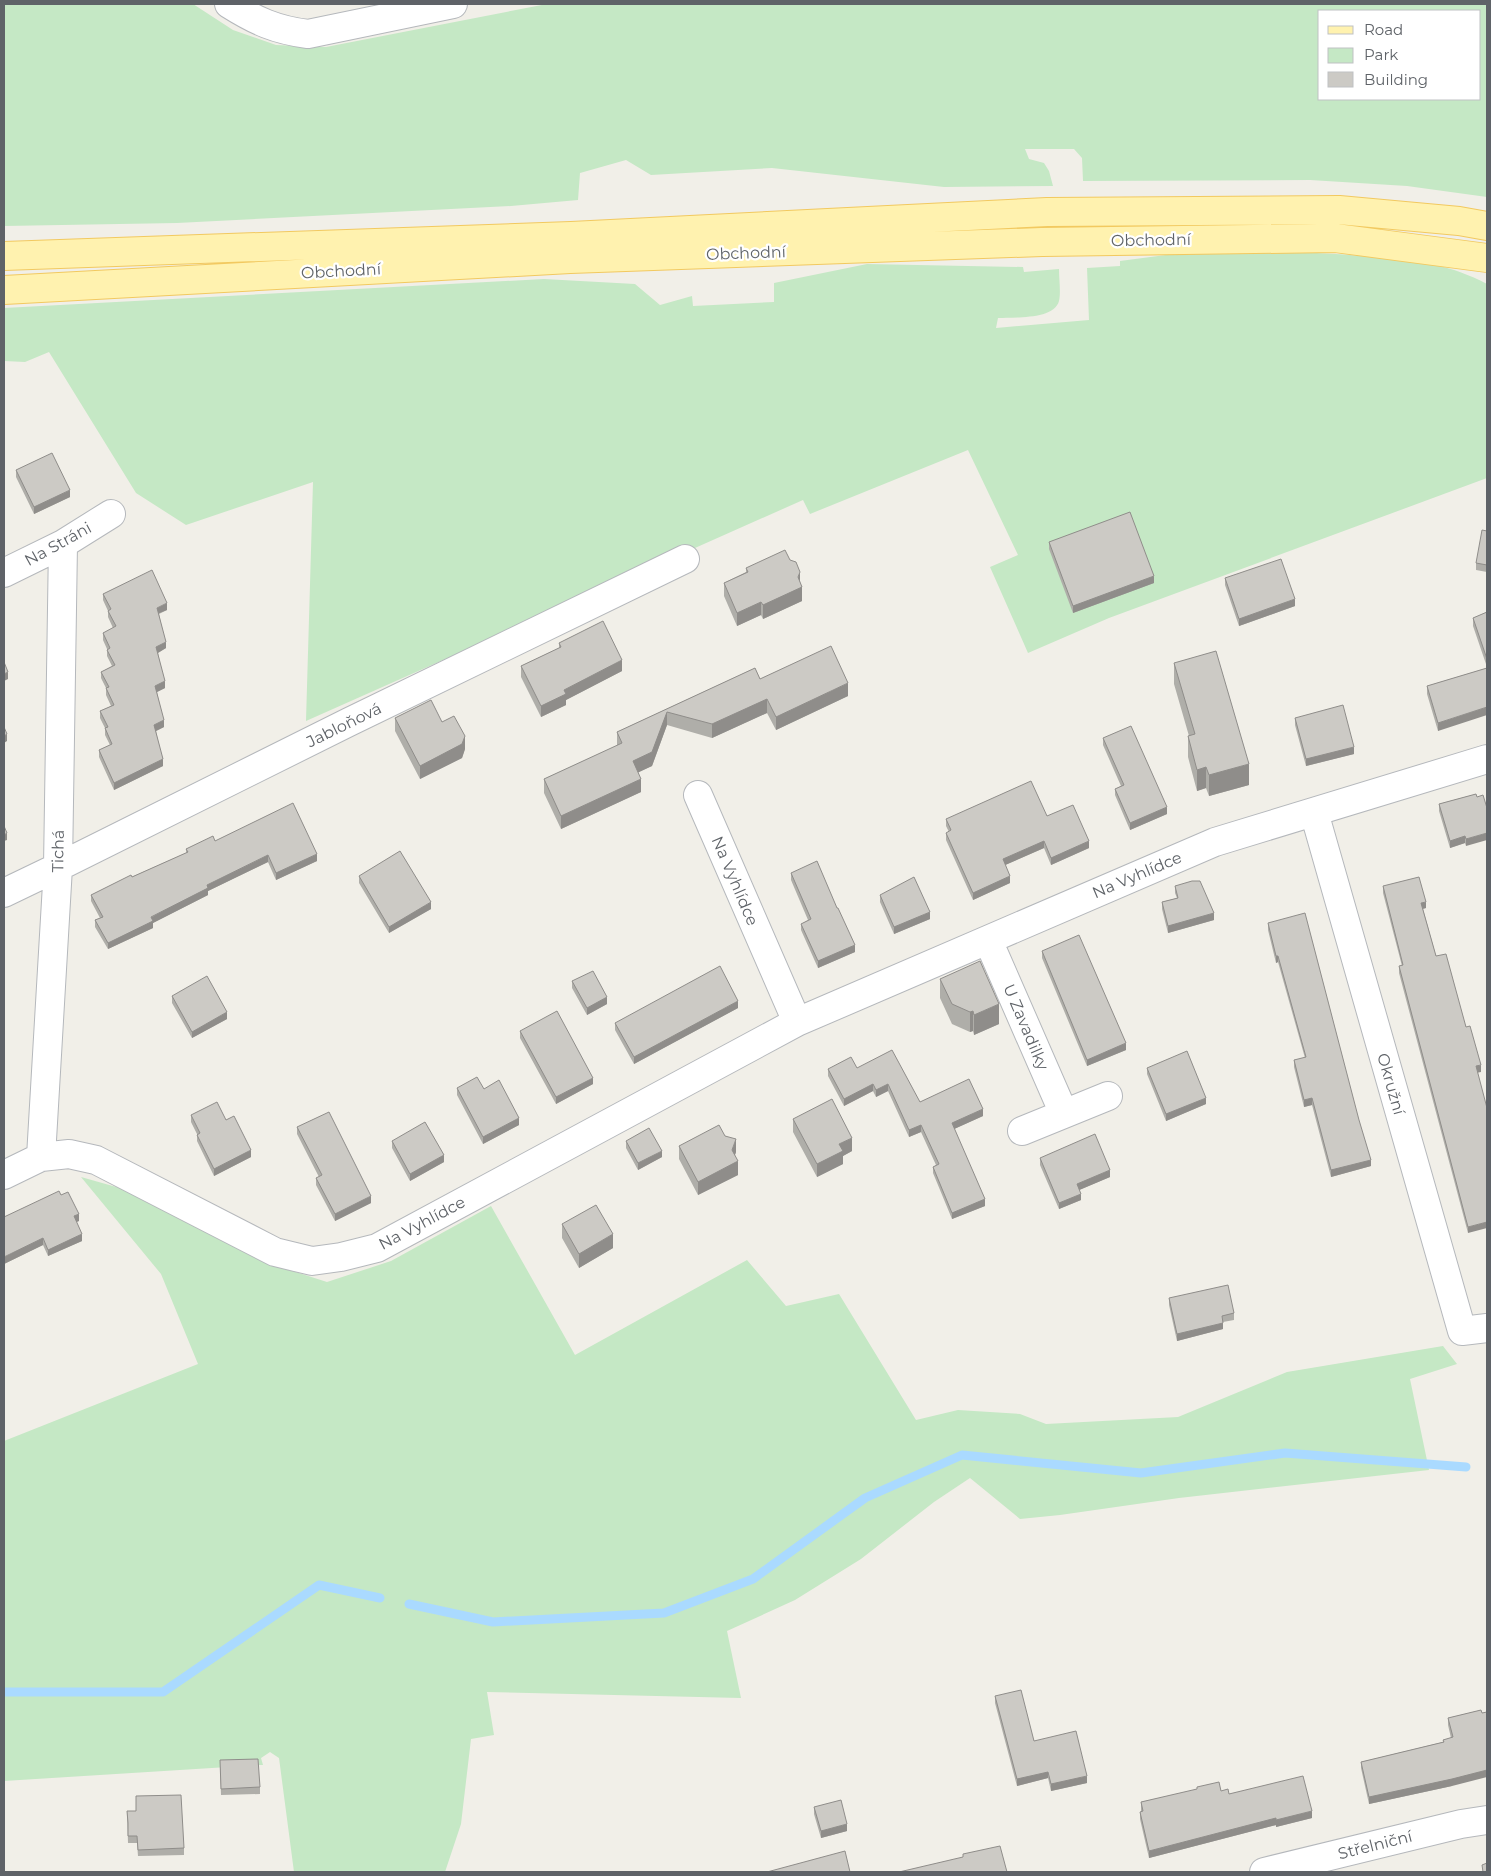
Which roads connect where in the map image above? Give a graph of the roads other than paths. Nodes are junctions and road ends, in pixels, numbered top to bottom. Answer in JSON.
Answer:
{"nodes":[{"id":1,"x":229,"y":4,"type":"edge"},
{"id":2,"x":453,"y":4,"type":"edge"},
{"id":3,"x":1487,"y":226,"type":"edge"},
{"id":4,"x":1455,"y":253,"type":"junction"},
{"id":5,"x":4,"y":256,"type":"edge"},
{"id":6,"x":1487,"y":258,"type":"edge"},
{"id":7,"x":1487,"y":273,"type":"edge"},
{"id":8,"x":4,"y":290,"type":"edge"},
{"id":9,"x":111,"y":514,"type":"dead end"},
{"id":10,"x":63,"y":544,"type":"junction"},
{"id":11,"x":685,"y":559,"type":"dead end"},
{"id":12,"x":4,"y":573,"type":"edge"},
{"id":13,"x":1487,"y":759,"type":"edge"},
{"id":14,"x":698,"y":795,"type":"dead end"},
{"id":15,"x":1314,"y":812,"type":"junction"},
{"id":16,"x":58,"y":868,"type":"junction"},
{"id":17,"x":4,"y":892,"type":"edge"},
{"id":18,"x":988,"y":940,"type":"junction"},
{"id":19,"x":797,"y":1022,"type":"junction"},
{"id":20,"x":1108,"y":1096,"type":"dead end"},
{"id":21,"x":1064,"y":1114,"type":"junction"},
{"id":22,"x":1022,"y":1131,"type":"dead end"},
{"id":23,"x":41,"y":1157,"type":"junction"},
{"id":24,"x":4,"y":1175,"type":"edge"},
{"id":25,"x":1487,"y":1328,"type":"edge"},
{"id":26,"x":1487,"y":1820,"type":"edge"},
{"id":27,"x":1264,"y":1872,"type":"edge"}],
"edges":[{"from":1,"to":2,"type":"street"},
{"from":3,"to":5,"type":"main road","name":"Obchodní"},
{"from":4,"to":6,"type":"main road","name":"Obchodní"},
{"from":4,"to":7,"type":"main road"},
{"from":4,"to":8,"type":"main road","name":"Obchodní"},
{"from":9,"to":10,"type":"street","name":"Na Stráni"},
{"from":10,"to":12,"type":"street","name":"Na Stráni"},
{"from":10,"to":16,"type":"street","name":"Tichá"},
{"from":11,"to":16,"type":"street","name":"Jabloňová"},
{"from":13,"to":15,"type":"street","name":"Na Vyhlídce"},
{"from":14,"to":19,"type":"street","name":"Na Vyhlídce"},
{"from":15,"to":18,"type":"street","name":"Na Vyhlídce"},
{"from":15,"to":25,"type":"street","name":"Okružní"},
{"from":16,"to":17,"type":"street","name":"Jabloňová"},
{"from":16,"to":23,"type":"street","name":"Tichá"},
{"from":18,"to":19,"type":"street","name":"Na Vyhlídce"},
{"from":18,"to":21,"type":"street","name":"U Zavadilky"},
{"from":19,"to":23,"type":"street","name":"Na Vyhlídce"},
{"from":20,"to":21,"type":"street"},
{"from":21,"to":22,"type":"street"},
{"from":23,"to":24,"type":"street","name":"Na Vyhlídce"},
{"from":26,"to":27,"type":"street","name":"Střelniční"}]}
